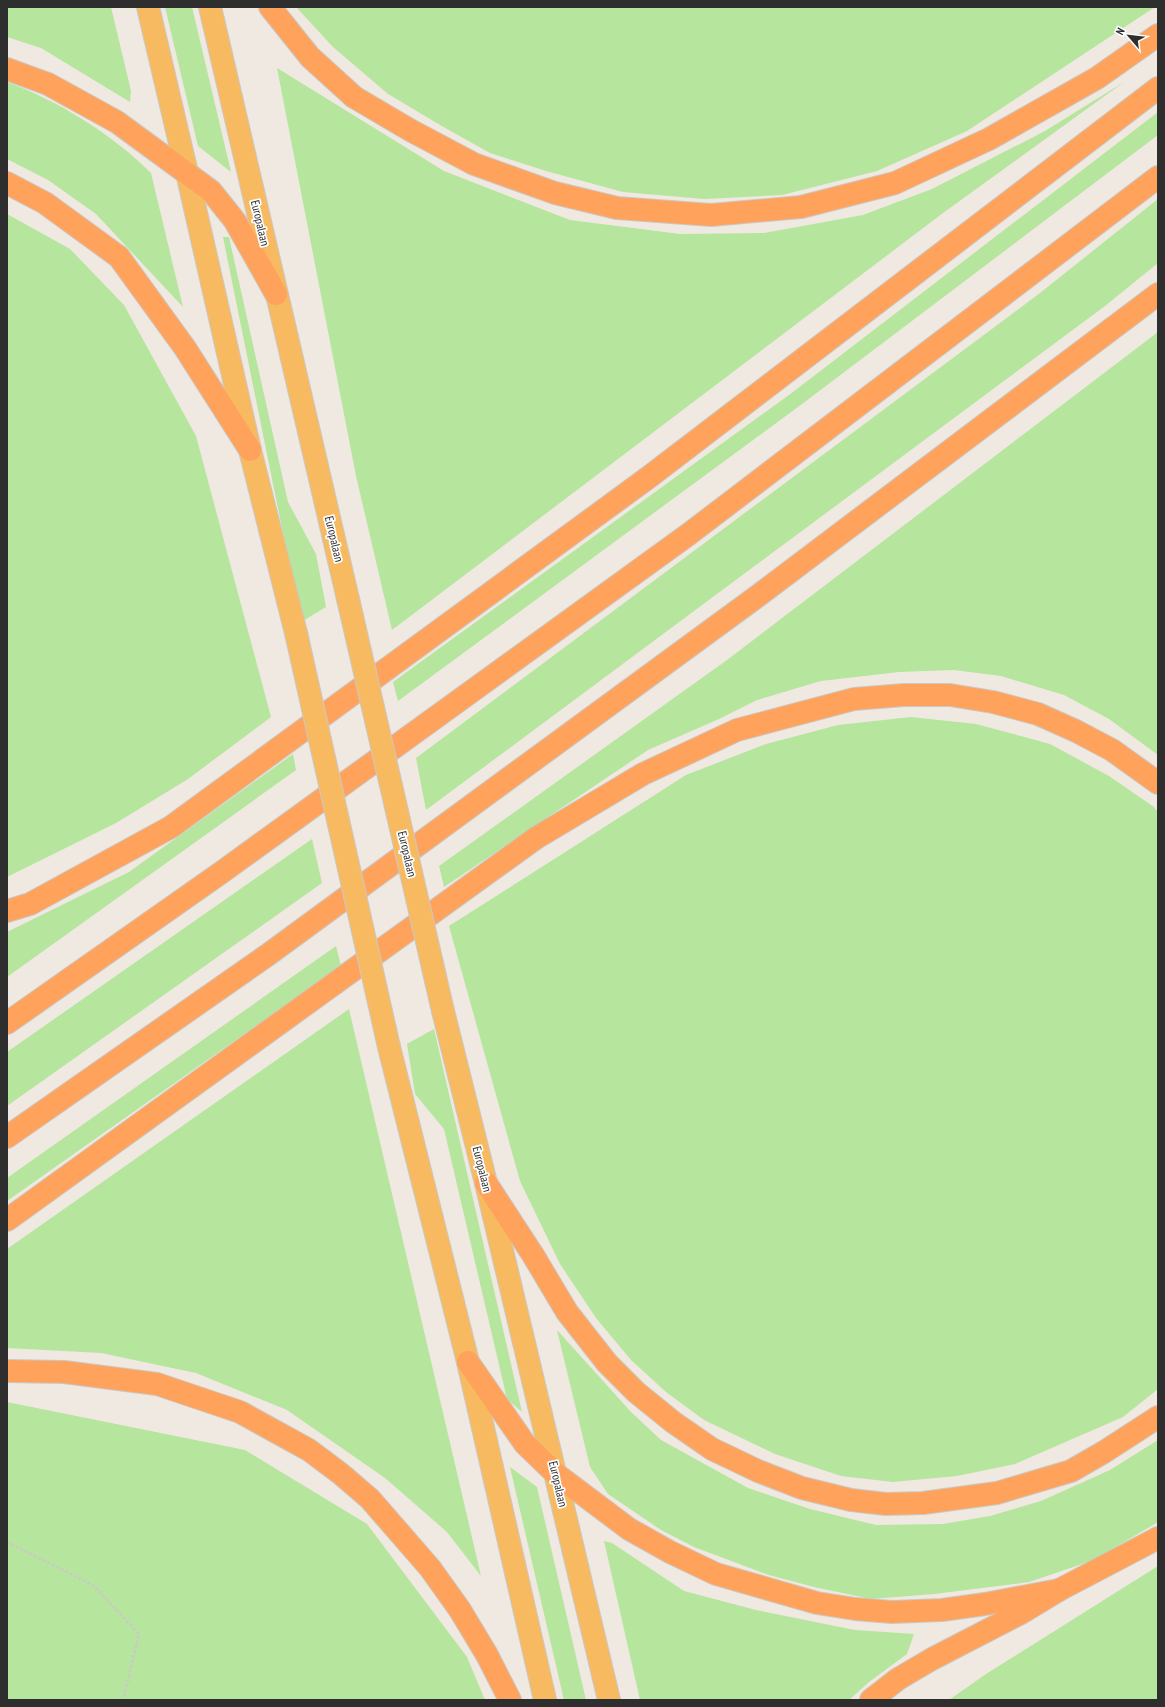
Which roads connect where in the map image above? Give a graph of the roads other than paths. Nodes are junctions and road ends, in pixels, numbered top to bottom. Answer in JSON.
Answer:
{"nodes":[{"id":1,"x":148,"y":7,"type":"edge"},
{"id":2,"x":210,"y":7,"type":"edge"},
{"id":3,"x":270,"y":7,"type":"edge"},
{"id":4,"x":1158,"y":35,"type":"edge"},
{"id":5,"x":7,"y":69,"type":"edge"},
{"id":6,"x":1158,"y":88,"type":"edge"},
{"id":7,"x":187,"y":172,"type":"junction"},
{"id":8,"x":1158,"y":177,"type":"edge"},
{"id":9,"x":7,"y":183,"type":"edge"},
{"id":10,"x":276,"y":294,"type":"junction"},
{"id":11,"x":1158,"y":294,"type":"edge"},
{"id":12,"x":250,"y":450,"type":"junction"},
{"id":13,"x":1158,"y":783,"type":"edge"},
{"id":14,"x":7,"y":911,"type":"edge"},
{"id":15,"x":7,"y":1023,"type":"edge"},
{"id":16,"x":7,"y":1137,"type":"edge"},
{"id":17,"x":486,"y":1183,"type":"junction"},
{"id":18,"x":7,"y":1220,"type":"edge"},
{"id":19,"x":468,"y":1362,"type":"junction"},
{"id":20,"x":7,"y":1371,"type":"edge"},
{"id":21,"x":1158,"y":1417,"type":"edge"},
{"id":22,"x":556,"y":1474,"type":"junction"},
{"id":23,"x":1158,"y":1538,"type":"edge"},
{"id":24,"x":1059,"y":1590,"type":"junction"},
{"id":25,"x":510,"y":1700,"type":"edge"},
{"id":26,"x":545,"y":1700,"type":"edge"},
{"id":27,"x":609,"y":1700,"type":"edge"},
{"id":28,"x":871,"y":1700,"type":"edge"}],
"edges":[{"from":1,"to":7,"type":"highway"},
{"from":2,"to":10,"type":"highway","name":"Europalaan"},
{"from":3,"to":4,"type":"highway"},
{"from":5,"to":7,"type":"highway"},
{"from":6,"to":14,"type":"highway"},
{"from":7,"to":10,"type":"highway"},
{"from":7,"to":12,"type":"highway"},
{"from":8,"to":15,"type":"highway"},
{"from":9,"to":12,"type":"highway"},
{"from":10,"to":17,"type":"highway","name":"Europalaan","bridge":true},
{"from":11,"to":16,"type":"highway"},
{"from":12,"to":19,"type":"highway","bridge":true},
{"from":13,"to":18,"type":"highway"},
{"from":17,"to":21,"type":"highway"},
{"from":17,"to":22,"type":"highway","name":"Europalaan"},
{"from":19,"to":22,"type":"highway"},
{"from":19,"to":26,"type":"highway"},
{"from":20,"to":25,"type":"highway"},
{"from":22,"to":24,"type":"highway"},
{"from":22,"to":27,"type":"highway","name":"Europalaan"},
{"from":23,"to":24,"type":"highway"},
{"from":24,"to":28,"type":"highway"}]}
